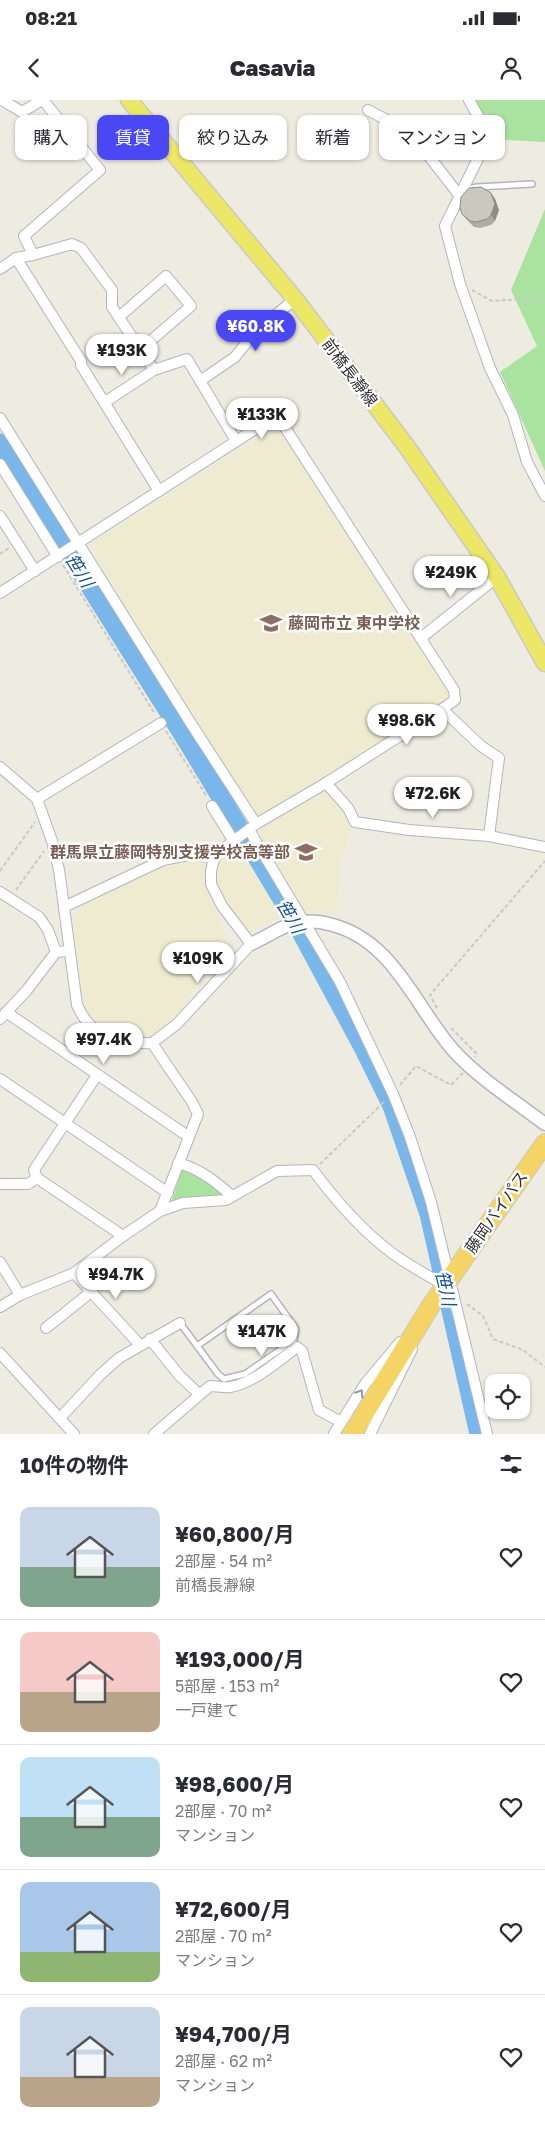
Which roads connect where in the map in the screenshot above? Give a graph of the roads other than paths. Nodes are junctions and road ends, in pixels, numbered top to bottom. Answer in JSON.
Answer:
{"nodes":[{"id":1,"x":2,"y":100,"type":"edge"},
{"id":2,"x":43,"y":100,"type":"edge"},
{"id":3,"x":129,"y":100,"type":"edge"},
{"id":4,"x":469,"y":100,"type":"edge"},
{"id":5,"x":368,"y":110,"type":"dead end"},
{"id":6,"x":532,"y":184,"type":"dead end"},
{"id":7,"x":460,"y":193,"type":"junction"},
{"id":8,"x":33,"y":255,"type":"junction"},
{"id":9,"x":16,"y":258,"type":"junction"},
{"id":10,"x":0,"y":269,"type":"edge"},
{"id":11,"x":295,"y":299,"type":"junction"},
{"id":12,"x":119,"y":317,"type":"junction"},
{"id":13,"x":140,"y":350,"type":"junction"},
{"id":14,"x":154,"y":370,"type":"junction"},
{"id":15,"x":200,"y":381,"type":"junction"},
{"id":16,"x":105,"y":402,"type":"junction"},
{"id":17,"x":0,"y":418,"type":"edge"},
{"id":18,"x":236,"y":441,"type":"junction"},
{"id":19,"x":0,"y":464,"type":"edge"},
{"id":20,"x":159,"y":491,"type":"junction"},
{"id":21,"x":545,"y":496,"type":"edge"},
{"id":22,"x":0,"y":516,"type":"edge"},
{"id":23,"x":75,"y":545,"type":"junction"},
{"id":24,"x":59,"y":556,"type":"junction"},
{"id":25,"x":35,"y":571,"type":"junction"},
{"id":26,"x":497,"y":577,"type":"junction"},
{"id":27,"x":0,"y":593,"type":"edge"},
{"id":28,"x":421,"y":638,"type":"junction"},
{"id":29,"x":545,"y":663,"type":"edge"},
{"id":30,"x":442,"y":709,"type":"junction"},
{"id":31,"x":161,"y":723,"type":"road end"},
{"id":32,"x":0,"y":767,"type":"edge"},
{"id":33,"x":326,"y":783,"type":"junction"},
{"id":34,"x":37,"y":799,"type":"junction"},
{"id":35,"x":212,"y":806,"type":"road end"},
{"id":36,"x":253,"y":827,"type":"junction"},
{"id":37,"x":489,"y":836,"type":"junction"},
{"id":38,"x":233,"y":840,"type":"junction"},
{"id":39,"x":545,"y":848,"type":"edge"},
{"id":40,"x":215,"y":859,"type":"junction"},
{"id":41,"x":0,"y":892,"type":"edge"},
{"id":42,"x":64,"y":907,"type":"junction"},
{"id":43,"x":301,"y":923,"type":"junction"},
{"id":44,"x":251,"y":944,"type":"junction"},
{"id":45,"x":69,"y":951,"type":"junction"},
{"id":46,"x":56,"y":952,"type":"junction"},
{"id":47,"x":3,"y":1016,"type":"edge"},
{"id":48,"x":152,"y":1042,"type":"junction"},
{"id":49,"x":97,"y":1075,"type":"junction"},
{"id":50,"x":0,"y":1079,"type":"edge"},
{"id":51,"x":65,"y":1122,"type":"junction"},
{"id":52,"x":545,"y":1124,"type":"edge"},
{"id":53,"x":188,"y":1137,"type":"junction"},
{"id":54,"x":545,"y":1143,"type":"edge"},
{"id":55,"x":178,"y":1163,"type":"junction"},
{"id":56,"x":37,"y":1178,"type":"junction"},
{"id":57,"x":0,"y":1184,"type":"edge"},
{"id":58,"x":168,"y":1193,"type":"junction"},
{"id":59,"x":232,"y":1196,"type":"junction"},
{"id":60,"x":160,"y":1211,"type":"junction"},
{"id":61,"x":123,"y":1236,"type":"junction"},
{"id":62,"x":0,"y":1262,"type":"edge"},
{"id":63,"x":74,"y":1273,"type":"junction"},
{"id":64,"x":449,"y":1288,"type":"junction"},
{"id":65,"x":92,"y":1292,"type":"junction"},
{"id":66,"x":20,"y":1295,"type":"junction"},
{"id":67,"x":430,"y":1306,"type":"junction"},
{"id":68,"x":0,"y":1307,"type":"edge"},
{"id":69,"x":180,"y":1323,"type":"joint"},
{"id":70,"x":46,"y":1328,"type":"dead end"},
{"id":71,"x":150,"y":1339,"type":"junction"},
{"id":72,"x":140,"y":1345,"type":"junction"},
{"id":73,"x":197,"y":1346,"type":"junction"},
{"id":74,"x":0,"y":1353,"type":"edge"},
{"id":75,"x":200,"y":1394,"type":"junction"},
{"id":76,"x":60,"y":1418,"type":"junction"},
{"id":77,"x":346,"y":1428,"type":"edge"},
{"id":78,"x":74,"y":1434,"type":"edge"},
{"id":79,"x":154,"y":1434,"type":"edge"},
{"id":80,"x":334,"y":1434,"type":"edge"},
{"id":81,"x":370,"y":1434,"type":"edge"},
{"id":82,"x":487,"y":1434,"type":"edge"}],
"edges":[{"from":1,"to":2,"type":"street"},
{"from":2,"to":8,"type":"street"},
{"from":3,"to":11,"type":"main road","name":"前橋長瀞線"},
{"from":4,"to":7,"type":"street"},
{"from":5,"to":7,"type":"street"},
{"from":6,"to":7,"type":"lane"},
{"from":7,"to":21,"type":"street"},
{"from":8,"to":9,"type":"street"},
{"from":8,"to":12,"type":"street"},
{"from":9,"to":10,"type":"street"},
{"from":9,"to":16,"type":"street"},
{"from":11,"to":15,"type":"street"},
{"from":11,"to":26,"type":"main road","name":"前橋長瀞線"},
{"from":12,"to":13,"type":"street"},
{"from":12,"to":13,"type":"street"},
{"from":13,"to":14,"type":"street"},
{"from":14,"to":15,"type":"street"},
{"from":14,"to":16,"type":"street"},
{"from":15,"to":18,"type":"street"},
{"from":16,"to":20,"type":"street"},
{"from":17,"to":23,"type":"street"},
{"from":18,"to":20,"type":"street"},
{"from":18,"to":28,"type":"street"},
{"from":19,"to":24,"type":"street"},
{"from":20,"to":23,"type":"street"},
{"from":22,"to":25,"type":"street"},
{"from":23,"to":24,"type":"street"},
{"from":23,"to":36,"type":"street"},
{"from":24,"to":25,"type":"street"},
{"from":25,"to":27,"type":"street"},
{"from":26,"to":28,"type":"street"},
{"from":26,"to":29,"type":"main road","name":"前橋長瀞線"},
{"from":28,"to":30,"type":"street"},
{"from":30,"to":33,"type":"street"},
{"from":30,"to":37,"type":"street"},
{"from":31,"to":34,"type":"street"},
{"from":32,"to":34,"type":"street"},
{"from":33,"to":36,"type":"street"},
{"from":33,"to":37,"type":"street"},
{"from":34,"to":42,"type":"street"},
{"from":35,"to":38,"type":"street"},
{"from":36,"to":38,"type":"street"},
{"from":36,"to":43,"type":"street"},
{"from":37,"to":39,"type":"street"},
{"from":38,"to":40,"type":"street"},
{"from":40,"to":42,"type":"street"},
{"from":40,"to":44,"type":"street"},
{"from":41,"to":46,"type":"street"},
{"from":42,"to":45,"type":"street"},
{"from":43,"to":44,"type":"street"},
{"from":43,"to":52,"type":"street"},
{"from":43,"to":64,"type":"street"},
{"from":44,"to":48,"type":"street"},
{"from":45,"to":46,"type":"street"},
{"from":45,"to":48,"type":"street"},
{"from":46,"to":47,"type":"street"},
{"from":47,"to":49,"type":"street"},
{"from":48,"to":53,"type":"street"},
{"from":49,"to":51,"type":"street"},
{"from":49,"to":53,"type":"street"},
{"from":50,"to":51,"type":"street"},
{"from":51,"to":56,"type":"street"},
{"from":51,"to":58,"type":"street"},
{"from":53,"to":55,"type":"street"},
{"from":54,"to":64,"type":"highway","name":"藤岡バイパス"},
{"from":55,"to":58,"type":"street"},
{"from":55,"to":59,"type":"street"},
{"from":56,"to":57,"type":"street"},
{"from":56,"to":61,"type":"street"},
{"from":58,"to":60,"type":"street"},
{"from":59,"to":60,"type":"street"},
{"from":59,"to":64,"type":"street"},
{"from":60,"to":61,"type":"street"},
{"from":61,"to":63,"type":"street"},
{"from":62,"to":66,"type":"street"},
{"from":63,"to":65,"type":"street"},
{"from":63,"to":66,"type":"street"},
{"from":64,"to":67,"type":"highway","name":"藤岡バイパス"},
{"from":64,"to":82,"type":"street"},
{"from":65,"to":70,"type":"street"},
{"from":65,"to":72,"type":"street"},
{"from":66,"to":68,"type":"street"},
{"from":67,"to":77,"type":"highway","name":"藤岡バイパス"},
{"from":67,"to":81,"type":"street"},
{"from":69,"to":71,"type":"street"},
{"from":69,"to":73,"type":"lane"},
{"from":71,"to":72,"type":"street"},
{"from":71,"to":75,"type":"street"},
{"from":72,"to":76,"type":"street"},
{"from":73,"to":73,"type":"lane"},
{"from":74,"to":76,"type":"street"},
{"from":75,"to":77,"type":"street"},
{"from":75,"to":79,"type":"street"},
{"from":76,"to":78,"type":"street"},
{"from":77,"to":80,"type":"street"}]}
